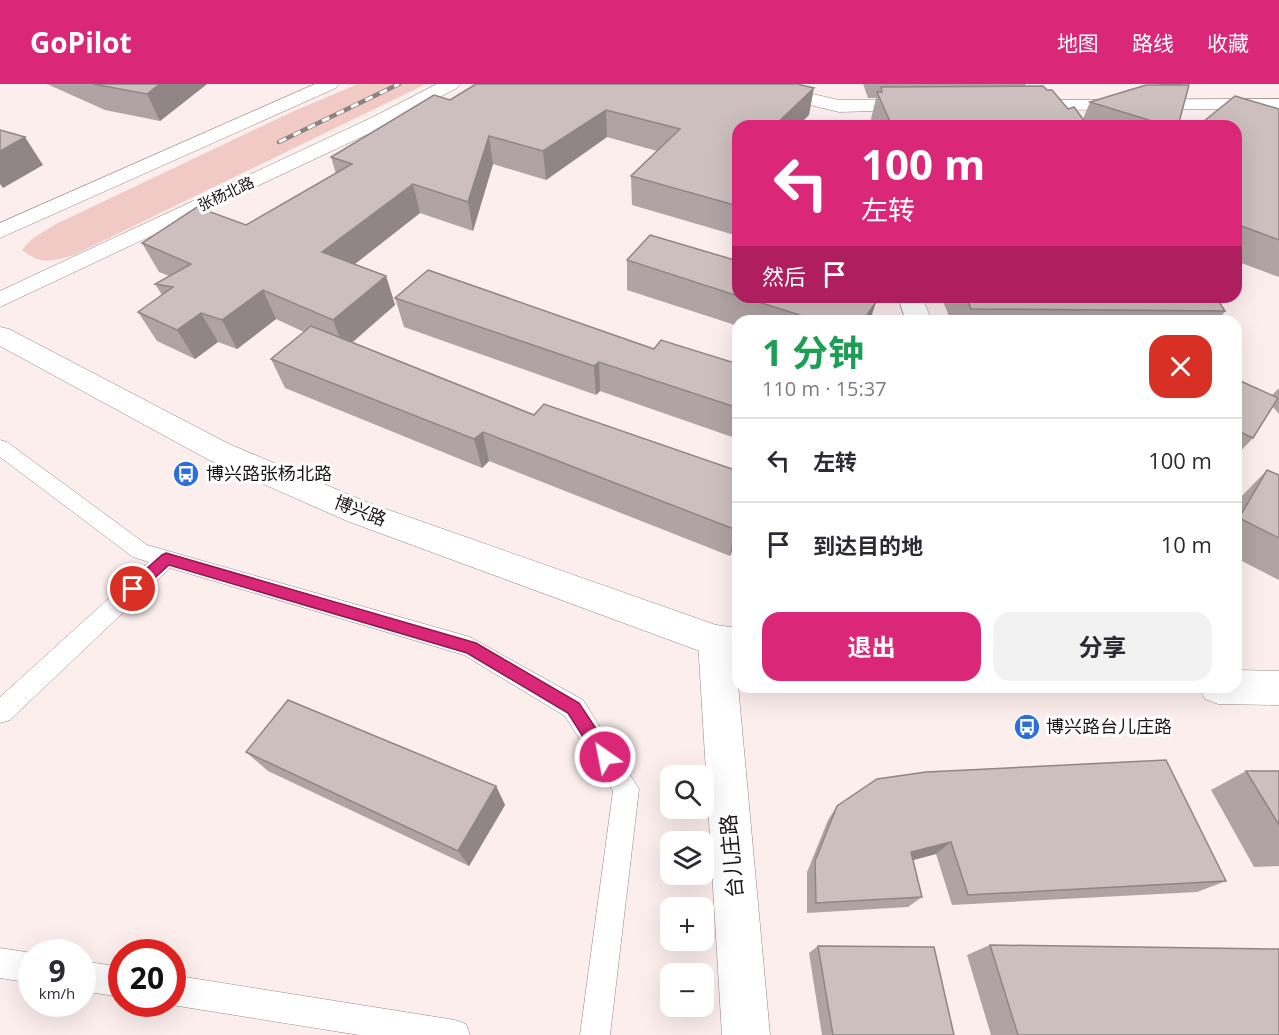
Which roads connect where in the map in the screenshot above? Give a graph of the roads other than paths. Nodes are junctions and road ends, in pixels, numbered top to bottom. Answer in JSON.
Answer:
{"nodes":[{"id":1,"x":330,"y":84,"type":"edge"},
{"id":2,"x":451,"y":84,"type":"edge"},
{"id":3,"x":746,"y":84,"type":"edge"},
{"id":4,"x":837,"y":84,"type":"edge"},
{"id":5,"x":1279,"y":104,"type":"edge"},
{"id":6,"x":934,"y":105,"type":"edge"},
{"id":7,"x":1005,"y":105,"type":"edge"},
{"id":8,"x":839,"y":106,"type":"junction"},
{"id":9,"x":844,"y":120,"type":"edge"},
{"id":10,"x":0,"y":231,"type":"edge"},
{"id":11,"x":0,"y":300,"type":"edge"},
{"id":12,"x":0,"y":335,"type":"edge"},
{"id":13,"x":0,"y":447,"type":"edge"},
{"id":14,"x":166,"y":559,"type":"junction"},
{"id":15,"x":727,"y":642,"type":"edge"},
{"id":16,"x":1242,"y":687,"type":"edge"},
{"id":17,"x":1279,"y":688,"type":"edge"},
{"id":18,"x":1,"y":712,"type":"edge"},
{"id":19,"x":0,"y":963,"type":"edge"},
{"id":20,"x":18,"y":966,"type":"edge"},
{"id":21,"x":186,"y":992,"type":"edge"},
{"id":22,"x":454,"y":1035,"type":"edge"},
{"id":23,"x":595,"y":1035,"type":"edge"},
{"id":24,"x":746,"y":1035,"type":"edge"}],
"edges":[{"from":1,"to":10,"type":"street"},
{"from":2,"to":11,"type":"street","name":"张杨北路"},
{"from":3,"to":8,"type":"street"},
{"from":4,"to":8,"type":"street"},
{"from":5,"to":7,"type":"street"},
{"from":6,"to":8,"type":"street"},
{"from":8,"to":9,"type":"street"},
{"from":12,"to":15,"type":"street","name":"博兴路"},
{"from":13,"to":14,"type":"lane"},
{"from":14,"to":18,"type":"lane"},
{"from":14,"to":23,"type":"lane"},
{"from":15,"to":24,"type":"street","name":"台儿庄路"},
{"from":16,"to":17,"type":"street"},
{"from":19,"to":20,"type":"lane"},
{"from":21,"to":22,"type":"lane"}]}
